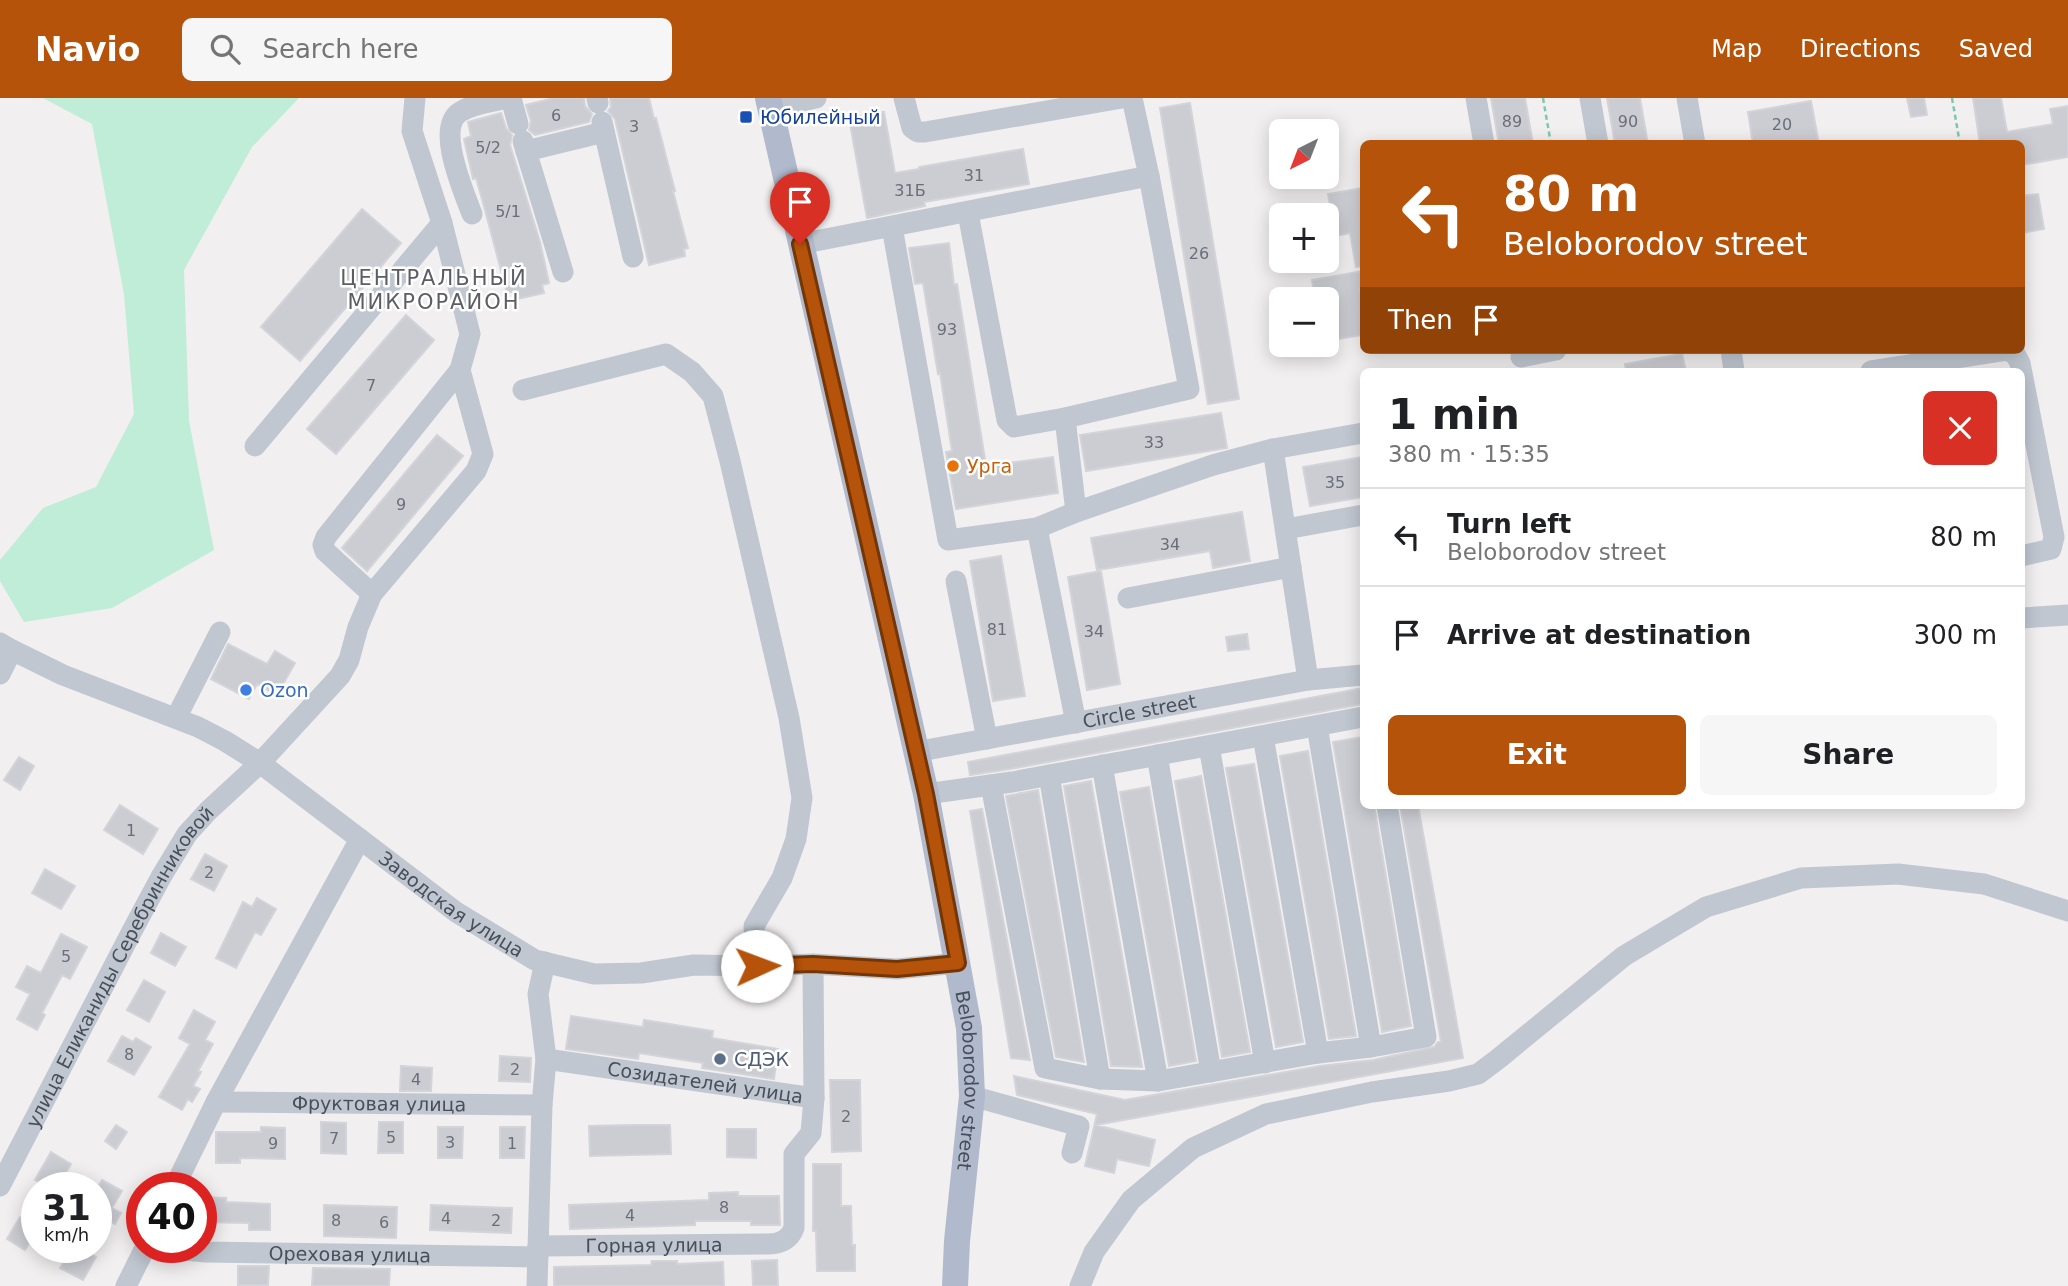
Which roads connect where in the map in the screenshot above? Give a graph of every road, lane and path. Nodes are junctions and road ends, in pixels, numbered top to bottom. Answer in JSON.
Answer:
{"nodes":[{"id":1,"x":415,"y":98,"type":"edge"},
{"id":2,"x":509,"y":98,"type":"edge"},
{"id":3,"x":816,"y":98,"type":"edge"},
{"id":4,"x":904,"y":98,"type":"edge"},
{"id":5,"x":1122,"y":98,"type":"edge"},
{"id":6,"x":1132,"y":98,"type":"edge"},
{"id":7,"x":1476,"y":98,"type":"edge"},
{"id":8,"x":1543,"y":98,"type":"edge"},
{"id":9,"x":1590,"y":98,"type":"edge"},
{"id":10,"x":1687,"y":98,"type":"edge"},
{"id":11,"x":1952,"y":98,"type":"edge"},
{"id":12,"x":770,"y":103,"type":"edge"},
{"id":13,"x":600,"y":114,"type":"edge"},
{"id":14,"x":522,"y":139,"type":"junction"},
{"id":15,"x":1483,"y":140,"type":"edge"},
{"id":16,"x":1550,"y":140,"type":"edge"},
{"id":17,"x":1597,"y":140,"type":"edge"},
{"id":18,"x":1694,"y":140,"type":"edge"},
{"id":19,"x":1959,"y":140,"type":"edge"},
{"id":20,"x":1149,"y":176,"type":"junction"},
{"id":21,"x":968,"y":213,"type":"junction"},
{"id":22,"x":472,"y":214,"type":"dead end"},
{"id":23,"x":442,"y":223,"type":"junction"},
{"id":24,"x":892,"y":227,"type":"junction"},
{"id":25,"x":800,"y":244,"type":"junction"},
{"id":26,"x":633,"y":257,"type":"dead end"},
{"id":27,"x":563,"y":272,"type":"dead end"},
{"id":28,"x":1540,"y":354,"type":"edge"},
{"id":29,"x":1981,"y":354,"type":"edge"},
{"id":30,"x":1521,"y":359,"type":"edge"},
{"id":31,"x":1890,"y":368,"type":"edge"},
{"id":32,"x":460,"y":370,"type":"junction"},
{"id":33,"x":2025,"y":389,"type":"edge"},
{"id":34,"x":523,"y":390,"type":"dead end"},
{"id":35,"x":1065,"y":418,"type":"junction"},
{"id":36,"x":1360,"y":434,"type":"edge"},
{"id":37,"x":255,"y":446,"type":"dead end"},
{"id":38,"x":1273,"y":449,"type":"junction"},
{"id":39,"x":1076,"y":512,"type":"junction"},
{"id":40,"x":1360,"y":516,"type":"edge"},
{"id":41,"x":1037,"y":528,"type":"junction"},
{"id":42,"x":1286,"y":529,"type":"junction"},
{"id":43,"x":2025,"y":555,"type":"edge"},
{"id":44,"x":1291,"y":567,"type":"junction"},
{"id":45,"x":956,"y":581,"type":"dead end"},
{"id":46,"x":372,"y":594,"type":"junction"},
{"id":47,"x":1128,"y":598,"type":"dead end"},
{"id":48,"x":2068,"y":615,"type":"edge"},
{"id":49,"x":2025,"y":618,"type":"edge"},
{"id":50,"x":220,"y":632,"type":"dead end"},
{"id":51,"x":4,"y":648,"type":"edge"},
{"id":52,"x":0,"y":674,"type":"edge"},
{"id":53,"x":1360,"y":674,"type":"edge"},
{"id":54,"x":1308,"y":680,"type":"junction"},
{"id":55,"x":176,"y":718,"type":"junction"},
{"id":56,"x":1360,"y":718,"type":"edge"},
{"id":57,"x":1076,"y":723,"type":"junction"},
{"id":58,"x":1317,"y":726,"type":"junction"},
{"id":59,"x":1263,"y":736,"type":"junction"},
{"id":60,"x":987,"y":739,"type":"junction"},
{"id":61,"x":1209,"y":746,"type":"junction"},
{"id":62,"x":915,"y":752,"type":"junction"},
{"id":63,"x":1157,"y":755,"type":"junction"},
{"id":64,"x":260,"y":763,"type":"junction"},
{"id":65,"x":1102,"y":765,"type":"junction"},
{"id":66,"x":1049,"y":775,"type":"junction"},
{"id":67,"x":992,"y":785,"type":"junction"},
{"id":68,"x":926,"y":794,"type":"junction"},
{"id":69,"x":1388,"y":809,"type":"edge"},
{"id":70,"x":360,"y":839,"type":"junction"},
{"id":71,"x":2068,"y":911,"type":"edge"},
{"id":72,"x":545,"y":962,"type":"junction"},
{"id":73,"x":958,"y":963,"type":"junction"},
{"id":74,"x":813,"y":964,"type":"junction"},
{"id":75,"x":757,"y":966,"type":"junction"},
{"id":76,"x":1371,"y":1047,"type":"junction"},
{"id":77,"x":1318,"y":1053,"type":"junction"},
{"id":78,"x":546,"y":1059,"type":"junction"},
{"id":79,"x":1265,"y":1063,"type":"junction"},
{"id":80,"x":1211,"y":1072,"type":"junction"},
{"id":81,"x":1100,"y":1079,"type":"junction"},
{"id":82,"x":1158,"y":1081,"type":"junction"},
{"id":83,"x":972,"y":1096,"type":"junction"},
{"id":84,"x":814,"y":1098,"type":"junction"},
{"id":85,"x":216,"y":1102,"type":"junction"},
{"id":86,"x":542,"y":1105,"type":"junction"},
{"id":87,"x":1072,"y":1153,"type":"dead end"},
{"id":88,"x":182,"y":1172,"type":"edge"},
{"id":89,"x":0,"y":1186,"type":"edge"},
{"id":90,"x":217,"y":1252,"type":"edge"},
{"id":91,"x":538,"y":1252,"type":"junction"},
{"id":92,"x":138,"y":1263,"type":"edge"},
{"id":93,"x":126,"y":1286,"type":"edge"},
{"id":94,"x":537,"y":1286,"type":"edge"},
{"id":95,"x":955,"y":1286,"type":"edge"},
{"id":96,"x":1080,"y":1286,"type":"edge"}],
"edges":[{"from":1,"to":23,"type":"street"},
{"from":2,"to":14,"type":"street"},
{"from":2,"to":22,"type":"street"},
{"from":3,"to":12,"type":"street"},
{"from":4,"to":5,"type":"street"},
{"from":6,"to":20,"type":"street"},
{"from":7,"to":15,"type":"street"},
{"from":8,"to":16,"type":"path"},
{"from":9,"to":17,"type":"street"},
{"from":10,"to":18,"type":"street"},
{"from":11,"to":19,"type":"path"},
{"from":12,"to":25,"type":"main road","name":"Beloborodov street"},
{"from":13,"to":14,"type":"street"},
{"from":13,"to":26,"type":"street"},
{"from":14,"to":27,"type":"street"},
{"from":20,"to":21,"type":"street"},
{"from":20,"to":35,"type":"street"},
{"from":21,"to":24,"type":"street"},
{"from":21,"to":35,"type":"street"},
{"from":23,"to":32,"type":"street"},
{"from":23,"to":37,"type":"street"},
{"from":24,"to":25,"type":"street"},
{"from":24,"to":41,"type":"street"},
{"from":25,"to":62,"type":"main road","name":"Beloborodov street"},
{"from":28,"to":30,"type":"street"},
{"from":29,"to":31,"type":"street"},
{"from":32,"to":46,"type":"street","name":"улица Еликаниды Серебринниковой"},
{"from":32,"to":46,"type":"street"},
{"from":33,"to":43,"type":"street"},
{"from":34,"to":75,"type":"street"},
{"from":35,"to":39,"type":"street"},
{"from":36,"to":38,"type":"street"},
{"from":38,"to":39,"type":"street"},
{"from":38,"to":42,"type":"street"},
{"from":39,"to":41,"type":"street"},
{"from":40,"to":42,"type":"street"},
{"from":41,"to":57,"type":"street"},
{"from":42,"to":44,"type":"street"},
{"from":44,"to":47,"type":"street"},
{"from":44,"to":54,"type":"street"},
{"from":45,"to":60,"type":"street"},
{"from":46,"to":64,"type":"street","name":"улица Еликаниды Серебринниковой"},
{"from":48,"to":49,"type":"street"},
{"from":50,"to":55,"type":"street"},
{"from":51,"to":52,"type":"street"},
{"from":51,"to":55,"type":"street","name":"Заводская улица"},
{"from":53,"to":54,"type":"street","name":"Circle street"},
{"from":54,"to":57,"type":"street","name":"Circle street"},
{"from":55,"to":64,"type":"street","name":"Заводская улица"},
{"from":56,"to":58,"type":"street"},
{"from":57,"to":60,"type":"street","name":"Circle street"},
{"from":58,"to":59,"type":"street"},
{"from":58,"to":76,"type":"street"},
{"from":59,"to":61,"type":"street"},
{"from":59,"to":77,"type":"street"},
{"from":60,"to":62,"type":"street","name":"Circle street"},
{"from":61,"to":63,"type":"street"},
{"from":61,"to":79,"type":"street"},
{"from":62,"to":68,"type":"main road","name":"Beloborodov street"},
{"from":63,"to":65,"type":"street"},
{"from":63,"to":80,"type":"street"},
{"from":64,"to":70,"type":"street","name":"Заводская улица"},
{"from":64,"to":89,"type":"street","name":"улица Еликаниды Серебринниковой"},
{"from":65,"to":66,"type":"street"},
{"from":65,"to":82,"type":"street"},
{"from":66,"to":67,"type":"street"},
{"from":66,"to":81,"type":"street"},
{"from":67,"to":68,"type":"street"},
{"from":67,"to":81,"type":"street"},
{"from":68,"to":73,"type":"main road","name":"Beloborodov street"},
{"from":69,"to":76,"type":"street"},
{"from":70,"to":72,"type":"street","name":"Заводская улица"},
{"from":70,"to":85,"type":"street"},
{"from":71,"to":96,"type":"street"},
{"from":72,"to":75,"type":"street","name":"Заводская улица"},
{"from":72,"to":78,"type":"street"},
{"from":73,"to":74,"type":"street","name":"Заводская улица"},
{"from":73,"to":83,"type":"main road","name":"Beloborodov street"},
{"from":74,"to":75,"type":"street","name":"Заводская улица"},
{"from":74,"to":84,"type":"street","name":"Созидателей улица"},
{"from":76,"to":77,"type":"street"},
{"from":77,"to":79,"type":"street"},
{"from":78,"to":84,"type":"street","name":"Созидателей улица"},
{"from":78,"to":86,"type":"street"},
{"from":79,"to":80,"type":"street"},
{"from":80,"to":82,"type":"street"},
{"from":81,"to":82,"type":"street"},
{"from":83,"to":87,"type":"street"},
{"from":83,"to":95,"type":"main road","name":"Beloborodov street"},
{"from":84,"to":91,"type":"street","name":"Горная улица"},
{"from":85,"to":86,"type":"street","name":"Фруктовая улица"},
{"from":85,"to":88,"type":"street"},
{"from":86,"to":91,"type":"street"},
{"from":90,"to":91,"type":"street","name":"Ореховая улица"},
{"from":91,"to":94,"type":"street"},
{"from":92,"to":93,"type":"street"}]}
